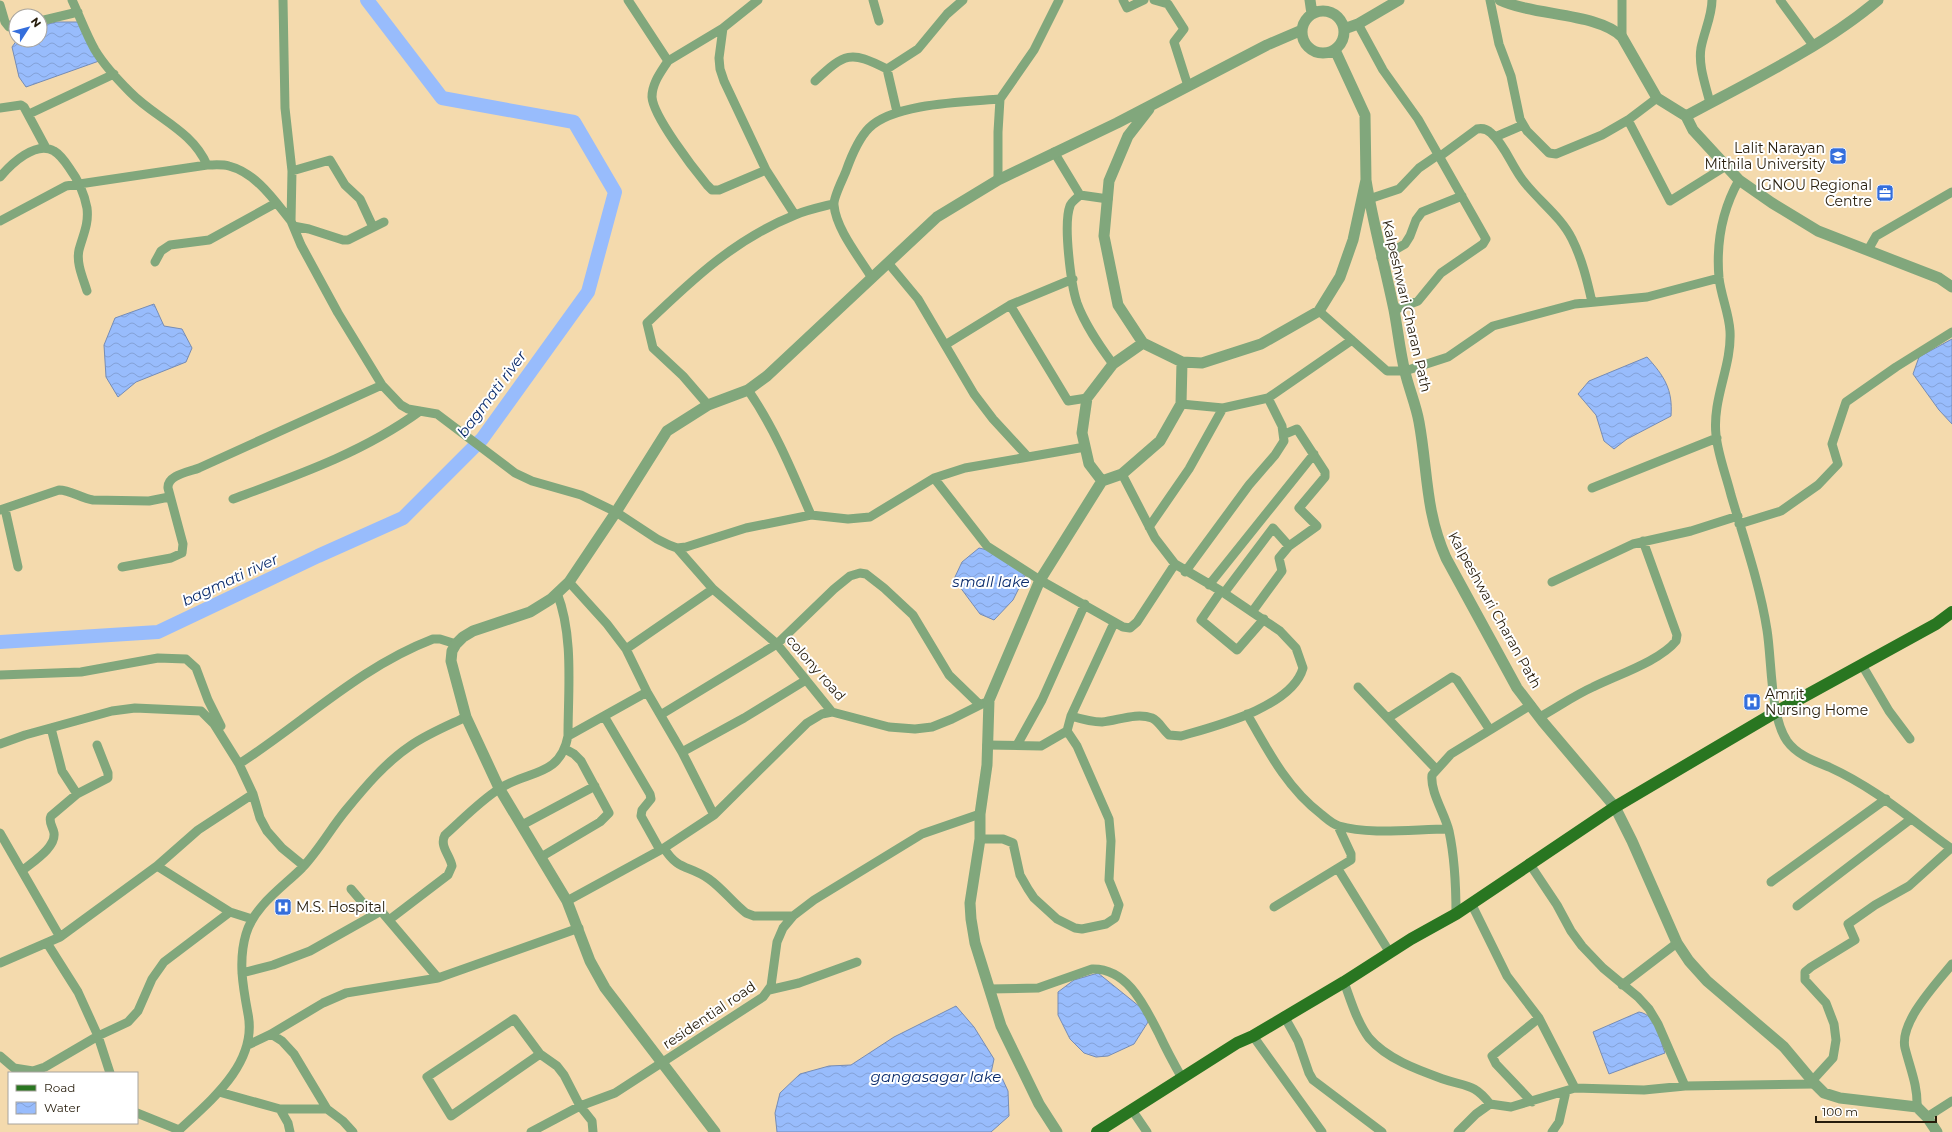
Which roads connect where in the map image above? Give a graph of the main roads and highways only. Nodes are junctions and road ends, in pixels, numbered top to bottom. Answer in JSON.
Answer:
{"nodes":[{"id":1,"x":1952,"y":612,"type":"edge"},
{"id":2,"x":1097,"y":1132,"type":"edge"}],
"edges":[{"from":1,"to":2,"type":"main road"}]}
